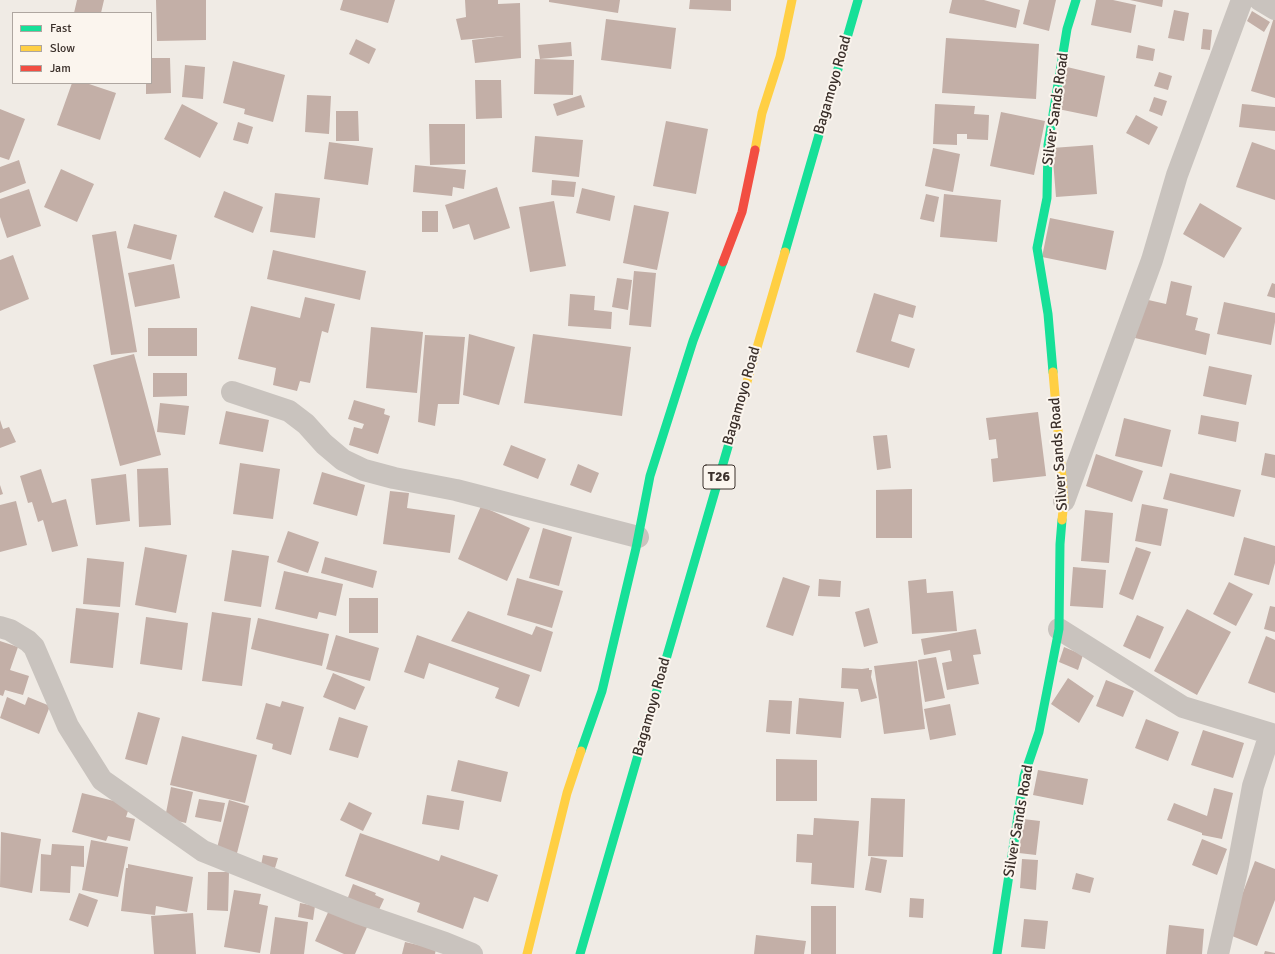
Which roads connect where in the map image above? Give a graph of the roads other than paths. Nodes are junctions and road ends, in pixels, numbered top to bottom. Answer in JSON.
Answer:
{"nodes":[{"id":1,"x":792,"y":0,"type":"edge"},
{"id":2,"x":858,"y":0,"type":"edge"},
{"id":3,"x":1076,"y":0,"type":"edge"},
{"id":4,"x":1242,"y":0,"type":"edge"},
{"id":5,"x":1260,"y":0,"type":"edge"},
{"id":6,"x":1275,"y":10,"type":"edge"},
{"id":7,"x":232,"y":392,"type":"dead end"},
{"id":8,"x":1064,"y":501,"type":"junction"},
{"id":9,"x":638,"y":537,"type":"junction"},
{"id":10,"x":0,"y":627,"type":"edge"},
{"id":11,"x":1058,"y":630,"type":"junction"},
{"id":12,"x":1273,"y":735,"type":"edge"},
{"id":13,"x":472,"y":954,"type":"edge"},
{"id":14,"x":527,"y":954,"type":"edge"},
{"id":15,"x":580,"y":954,"type":"edge"},
{"id":16,"x":997,"y":954,"type":"edge"},
{"id":17,"x":1218,"y":954,"type":"edge"}],
"edges":[{"from":1,"to":9,"type":"main road"},
{"from":2,"to":15,"type":"main road","name":"Bagamoyo Road","number":"T26"},
{"from":3,"to":8,"type":"main road","name":"Silver Sands Road"},
{"from":4,"to":8,"type":"street"},
{"from":5,"to":6,"type":"street"},
{"from":7,"to":9,"type":"street"},
{"from":8,"to":11,"type":"main road","name":"Silver Sands Road"},
{"from":9,"to":14,"type":"main road"},
{"from":10,"to":13,"type":"street"},
{"from":11,"to":12,"type":"street"},
{"from":11,"to":16,"type":"main road","name":"Silver Sands Road"},
{"from":12,"to":17,"type":"street"}]}
